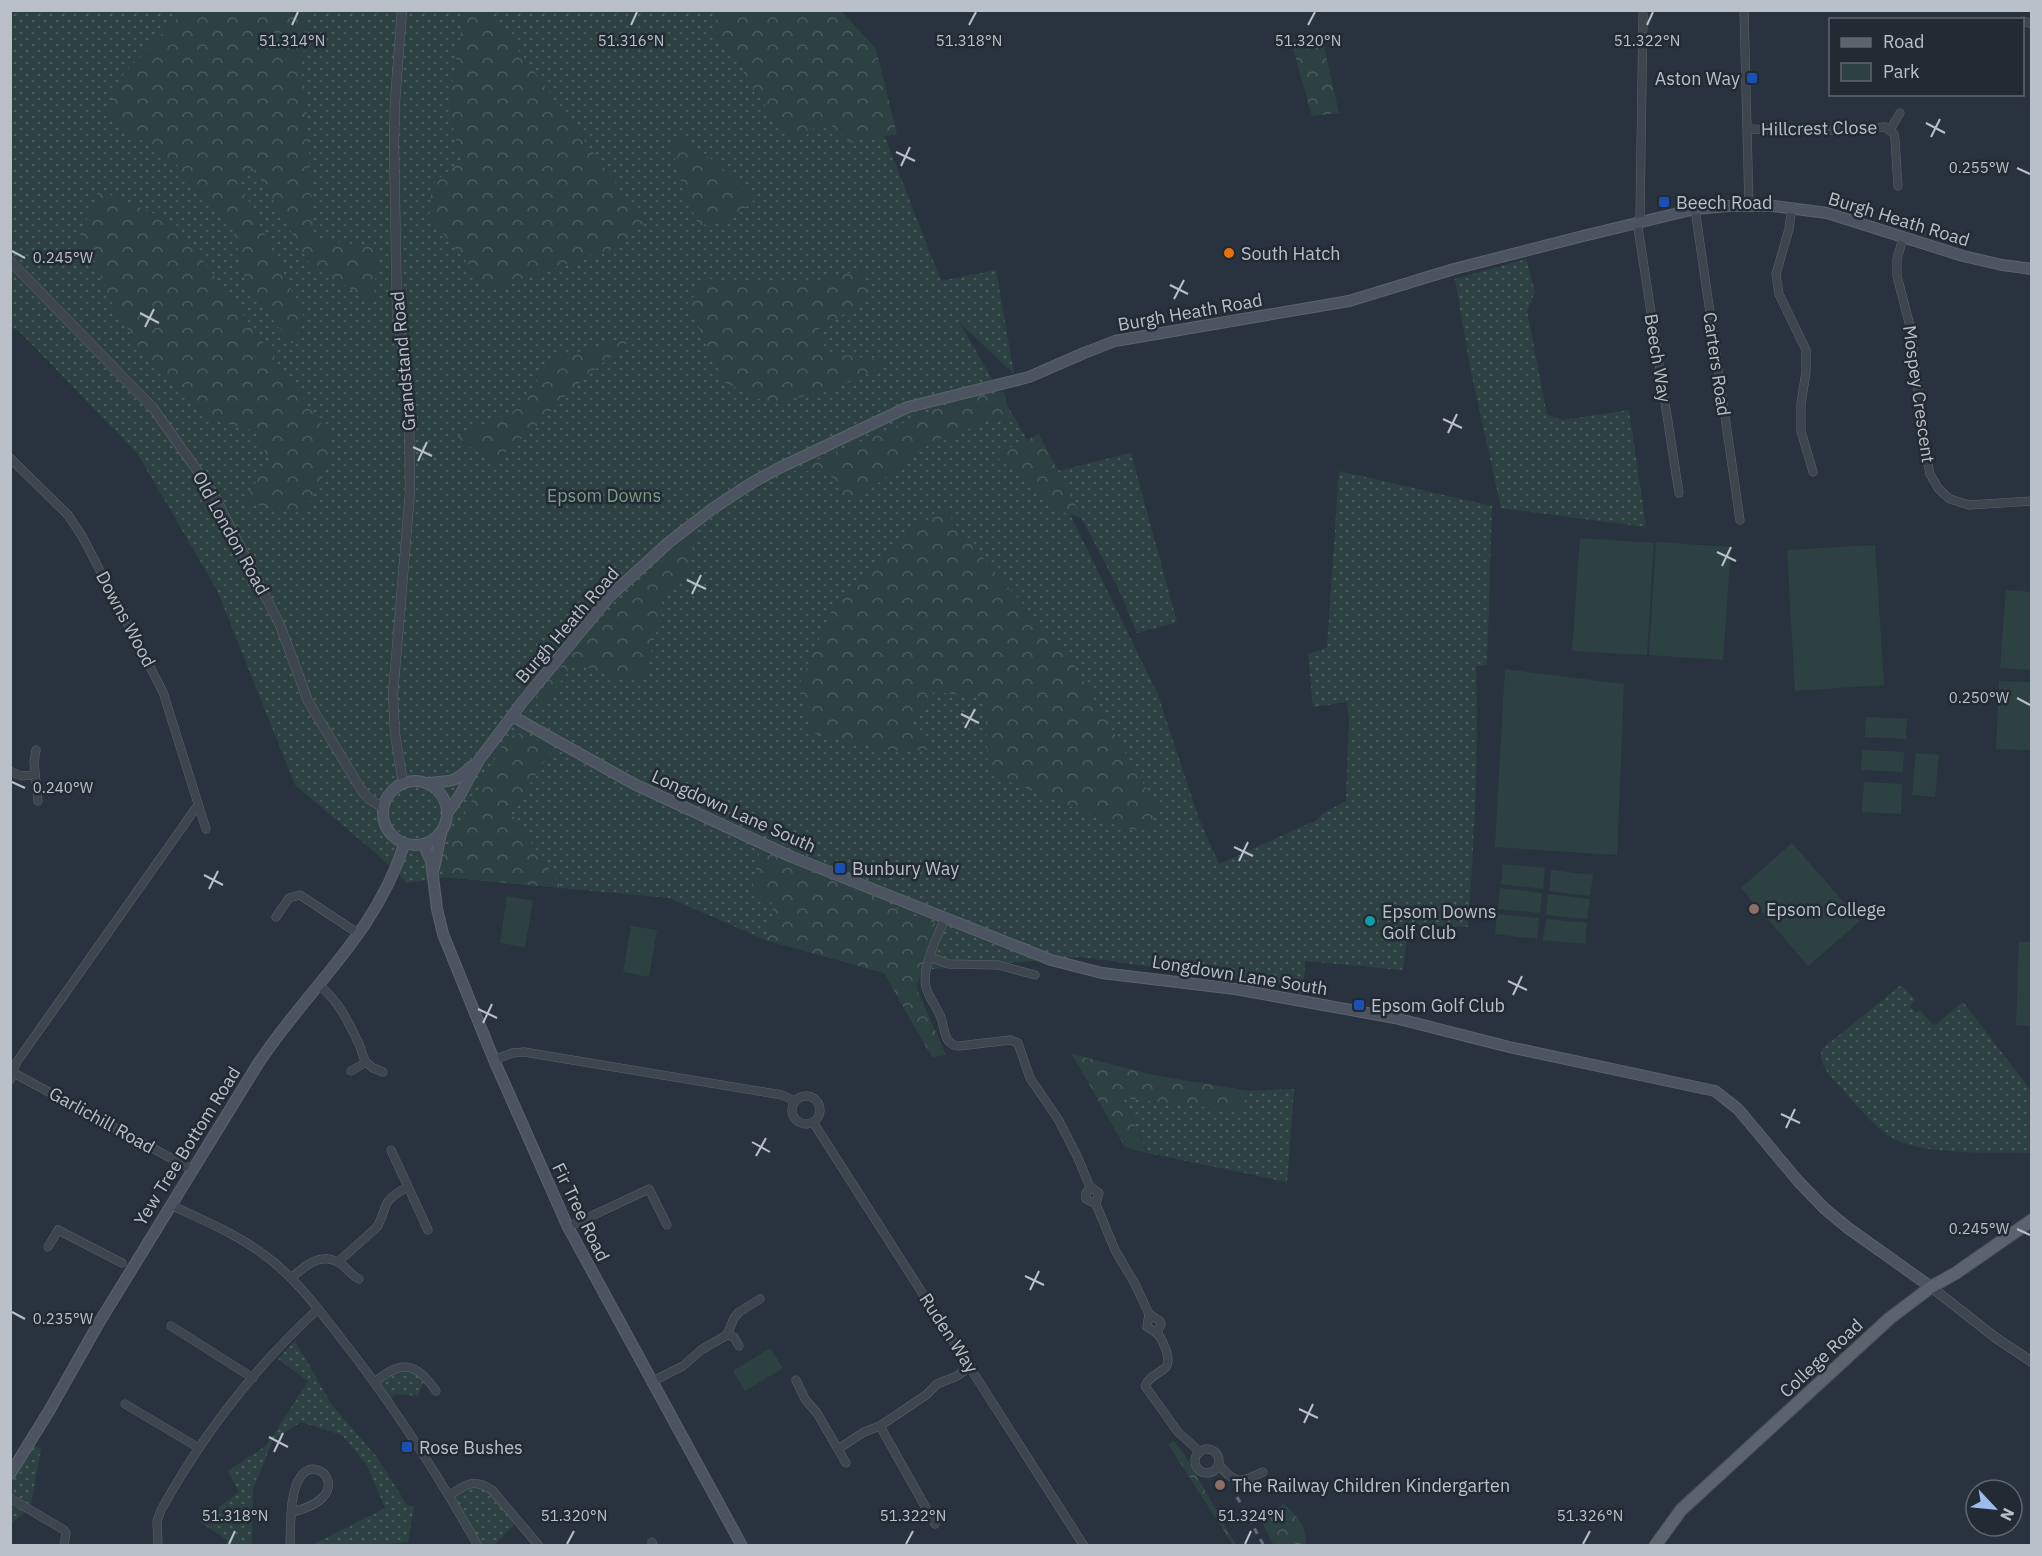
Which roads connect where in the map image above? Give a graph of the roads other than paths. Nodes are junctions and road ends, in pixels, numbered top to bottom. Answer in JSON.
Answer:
{"nodes":[{"id":1,"x":402,"y":10,"type":"edge"},
{"id":2,"x":1744,"y":10,"type":"edge"},
{"id":3,"x":1643,"y":15,"type":"dead end"},
{"id":4,"x":1900,"y":113,"type":"dead end"},
{"id":5,"x":1748,"y":129,"type":"junction"},
{"id":6,"x":1890,"y":130,"type":"junction"},
{"id":7,"x":1898,"y":186,"type":"dead end"},
{"id":8,"x":1749,"y":206,"type":"junction"},
{"id":9,"x":1792,"y":207,"type":"junction"},
{"id":10,"x":1695,"y":209,"type":"junction"},
{"id":11,"x":1640,"y":222,"type":"junction"},
{"id":12,"x":1903,"y":238,"type":"junction"},
{"id":13,"x":10,"y":261,"type":"edge"},
{"id":14,"x":2031,"y":269,"type":"edge"},
{"id":15,"x":10,"y":458,"type":"edge"},
{"id":16,"x":1813,"y":472,"type":"dead end"},
{"id":17,"x":1679,"y":494,"type":"dead end"},
{"id":18,"x":2031,"y":501,"type":"edge"},
{"id":19,"x":1740,"y":520,"type":"dead end"},
{"id":20,"x":512,"y":716,"type":"junction"},
{"id":21,"x":36,"y":750,"type":"dead end"},
{"id":22,"x":479,"y":760,"type":"junction"},
{"id":23,"x":10,"y":771,"type":"edge"},
{"id":24,"x":35,"y":775,"type":"junction"},
{"id":25,"x":403,"y":783,"type":"junction"},
{"id":26,"x":430,"y":783,"type":"junction"},
{"id":27,"x":38,"y":801,"type":"dead end"},
{"id":28,"x":198,"y":805,"type":"junction"},
{"id":29,"x":382,"y":807,"type":"junction"},
{"id":30,"x":448,"y":812,"type":"junction"},
{"id":31,"x":206,"y":829,"type":"dead end"},
{"id":32,"x":441,"y":833,"type":"junction"},
{"id":33,"x":423,"y":844,"type":"junction"},
{"id":34,"x":404,"y":845,"type":"junction"},
{"id":35,"x":433,"y":875,"type":"junction"},
{"id":36,"x":276,"y":916,"type":"dead end"},
{"id":37,"x":945,"y":918,"type":"junction"},
{"id":38,"x":359,"y":934,"type":"junction"},
{"id":39,"x":930,"y":957,"type":"junction"},
{"id":40,"x":1035,"y":975,"type":"dead end"},
{"id":41,"x":320,"y":986,"type":"junction"},
{"id":42,"x":494,"y":1060,"type":"junction"},
{"id":43,"x":366,"y":1062,"type":"junction"},
{"id":44,"x":351,"y":1071,"type":"dead end"},
{"id":45,"x":383,"y":1072,"type":"dead end"},
{"id":46,"x":11,"y":1075,"type":"edge"},
{"id":47,"x":795,"y":1101,"type":"junction"},
{"id":48,"x":813,"y":1122,"type":"junction"},
{"id":49,"x":392,"y":1150,"type":"dead end"},
{"id":50,"x":193,"y":1170,"type":"junction"},
{"id":51,"x":407,"y":1187,"type":"junction"},
{"id":52,"x":171,"y":1205,"type":"junction"},
{"id":53,"x":2031,"y":1220,"type":"edge"},
{"id":54,"x":667,"y":1225,"type":"dead end"},
{"id":55,"x":567,"y":1227,"type":"junction"},
{"id":56,"x":428,"y":1230,"type":"dead end"},
{"id":57,"x":48,"y":1247,"type":"dead end"},
{"id":58,"x":338,"y":1262,"type":"junction"},
{"id":59,"x":122,"y":1263,"type":"dead end"},
{"id":60,"x":291,"y":1278,"type":"junction"},
{"id":61,"x":359,"y":1279,"type":"dead end"},
{"id":62,"x":1931,"y":1287,"type":"junction"},
{"id":63,"x":760,"y":1299,"type":"dead end"},
{"id":64,"x":318,"y":1309,"type":"junction"},
{"id":65,"x":171,"y":1326,"type":"dead end"},
{"id":66,"x":727,"y":1335,"type":"junction"},
{"id":67,"x":739,"y":1346,"type":"dead end"},
{"id":68,"x":2031,"y":1362,"type":"edge"},
{"id":69,"x":970,"y":1366,"type":"junction"},
{"id":70,"x":253,"y":1378,"type":"junction"},
{"id":71,"x":653,"y":1380,"type":"junction"},
{"id":72,"x":796,"y":1380,"type":"dead end"},
{"id":73,"x":375,"y":1382,"type":"junction"},
{"id":74,"x":436,"y":1391,"type":"dead end"},
{"id":75,"x":124,"y":1404,"type":"dead end"},
{"id":76,"x":880,"y":1426,"type":"junction"},
{"id":77,"x":199,"y":1448,"type":"junction"},
{"id":78,"x":838,"y":1449,"type":"junction"},
{"id":79,"x":1200,"y":1452,"type":"junction"},
{"id":80,"x":846,"y":1463,"type":"dead end"},
{"id":81,"x":1219,"y":1465,"type":"junction"},
{"id":82,"x":1263,"y":1472,"type":"dead end"},
{"id":83,"x":10,"y":1474,"type":"edge"},
{"id":84,"x":450,"y":1495,"type":"junction"},
{"id":85,"x":10,"y":1498,"type":"edge"},
{"id":86,"x":291,"y":1512,"type":"junction"},
{"id":87,"x":935,"y":1524,"type":"dead end"},
{"id":88,"x":1081,"y":1544,"type":"edge"},
{"id":89,"x":64,"y":1545,"type":"edge"},
{"id":90,"x":158,"y":1545,"type":"edge"},
{"id":91,"x":290,"y":1545,"type":"edge"},
{"id":92,"x":478,"y":1545,"type":"edge"},
{"id":93,"x":539,"y":1545,"type":"edge"},
{"id":94,"x":742,"y":1545,"type":"edge"},
{"id":95,"x":1655,"y":1545,"type":"edge"}],
"edges":[{"from":1,"to":25,"type":"street","name":"Grandstand Road"},
{"from":2,"to":5,"type":"street"},
{"from":3,"to":11,"type":"street"},
{"from":4,"to":6,"type":"street","name":"Hillcrest Close"},
{"from":5,"to":6,"type":"street","name":"Hillcrest Close"},
{"from":5,"to":8,"type":"street"},
{"from":6,"to":7,"type":"street","name":"Hillcrest Close"},
{"from":8,"to":9,"type":"main road","name":"Burgh Heath Road"},
{"from":8,"to":10,"type":"main road","name":"Burgh Heath Road"},
{"from":9,"to":12,"type":"main road","name":"Burgh Heath Road"},
{"from":9,"to":16,"type":"street"},
{"from":10,"to":11,"type":"main road","name":"Burgh Heath Road"},
{"from":10,"to":19,"type":"street","name":"Carters Road"},
{"from":11,"to":17,"type":"street","name":"Beech Way"},
{"from":11,"to":20,"type":"main road","name":"Burgh Heath Road"},
{"from":12,"to":14,"type":"main road","name":"Burgh Heath Road"},
{"from":12,"to":18,"type":"street","name":"Mospey Crescent"},
{"from":13,"to":29,"type":"street","name":"Old London Road"},
{"from":15,"to":28,"type":"street","name":"Downs Wood"},
{"from":20,"to":22,"type":"main road","name":"Burgh Heath Road"},
{"from":20,"to":37,"type":"main road","name":"Longdown Lane South"},
{"from":21,"to":24,"type":"street"},
{"from":22,"to":26,"type":"main road","name":"Burgh Heath Road"},
{"from":22,"to":30,"type":"main road","name":"Burgh Heath Road"},
{"from":23,"to":24,"type":"street"},
{"from":24,"to":27,"type":"street"},
{"from":25,"to":26,"type":"main road"},
{"from":25,"to":29,"type":"main road"},
{"from":26,"to":30,"type":"main road"},
{"from":28,"to":31,"type":"street","name":"Downs Wood"},
{"from":28,"to":46,"type":"street"},
{"from":29,"to":34,"type":"main road"},
{"from":30,"to":32,"type":"main road"},
{"from":32,"to":33,"type":"main road"},
{"from":32,"to":35,"type":"main road","name":"Fir Tree Road"},
{"from":33,"to":34,"type":"main road"},
{"from":33,"to":35,"type":"main road","name":"Fir Tree Road"},
{"from":34,"to":38,"type":"main road","name":"Yew Tree Bottom Road"},
{"from":35,"to":42,"type":"main road","name":"Fir Tree Road"},
{"from":36,"to":38,"type":"street"},
{"from":37,"to":39,"type":"street"},
{"from":37,"to":62,"type":"main road","name":"Longdown Lane South"},
{"from":38,"to":41,"type":"main road","name":"Yew Tree Bottom Road"},
{"from":39,"to":40,"type":"street"},
{"from":39,"to":79,"type":"street"},
{"from":41,"to":43,"type":"street"},
{"from":41,"to":50,"type":"main road","name":"Yew Tree Bottom Road"},
{"from":42,"to":47,"type":"street","name":"Ruden Way"},
{"from":42,"to":55,"type":"main road","name":"Fir Tree Road"},
{"from":43,"to":44,"type":"street"},
{"from":43,"to":45,"type":"street"},
{"from":46,"to":50,"type":"street","name":"Garlichill Road"},
{"from":47,"to":48,"type":"street","name":"Ruden Way"},
{"from":47,"to":48,"type":"street","name":"Ruden Way"},
{"from":48,"to":69,"type":"street","name":"Ruden Way"},
{"from":49,"to":51,"type":"street"},
{"from":50,"to":52,"type":"main road","name":"Yew Tree Bottom Road"},
{"from":51,"to":56,"type":"street"},
{"from":51,"to":58,"type":"street"},
{"from":52,"to":60,"type":"street"},
{"from":52,"to":83,"type":"main road","name":"Yew Tree Bottom Road"},
{"from":53,"to":62,"type":"main road","name":"College Road"},
{"from":54,"to":55,"type":"street"},
{"from":55,"to":71,"type":"main road","name":"Fir Tree Road"},
{"from":57,"to":59,"type":"street"},
{"from":58,"to":60,"type":"street"},
{"from":58,"to":61,"type":"street"},
{"from":60,"to":64,"type":"street"},
{"from":62,"to":68,"type":"street"},
{"from":62,"to":95,"type":"main road","name":"College Road"},
{"from":63,"to":66,"type":"street"},
{"from":64,"to":70,"type":"street"},
{"from":64,"to":73,"type":"street"},
{"from":65,"to":70,"type":"street"},
{"from":66,"to":67,"type":"street"},
{"from":66,"to":71,"type":"street"},
{"from":69,"to":76,"type":"street"},
{"from":69,"to":88,"type":"street","name":"Ruden Way"},
{"from":70,"to":77,"type":"street"},
{"from":71,"to":94,"type":"main road","name":"Fir Tree Road"},
{"from":72,"to":78,"type":"street"},
{"from":73,"to":74,"type":"street"},
{"from":73,"to":84,"type":"street"},
{"from":75,"to":77,"type":"street"},
{"from":76,"to":78,"type":"street"},
{"from":76,"to":87,"type":"street"},
{"from":77,"to":90,"type":"street"},
{"from":78,"to":80,"type":"street"},
{"from":79,"to":81,"type":"street"},
{"from":79,"to":81,"type":"street"},
{"from":81,"to":82,"type":"street"},
{"from":84,"to":92,"type":"street"},
{"from":84,"to":93,"type":"street"},
{"from":85,"to":89,"type":"street"},
{"from":86,"to":86,"type":"street"},
{"from":86,"to":91,"type":"street"}]}
